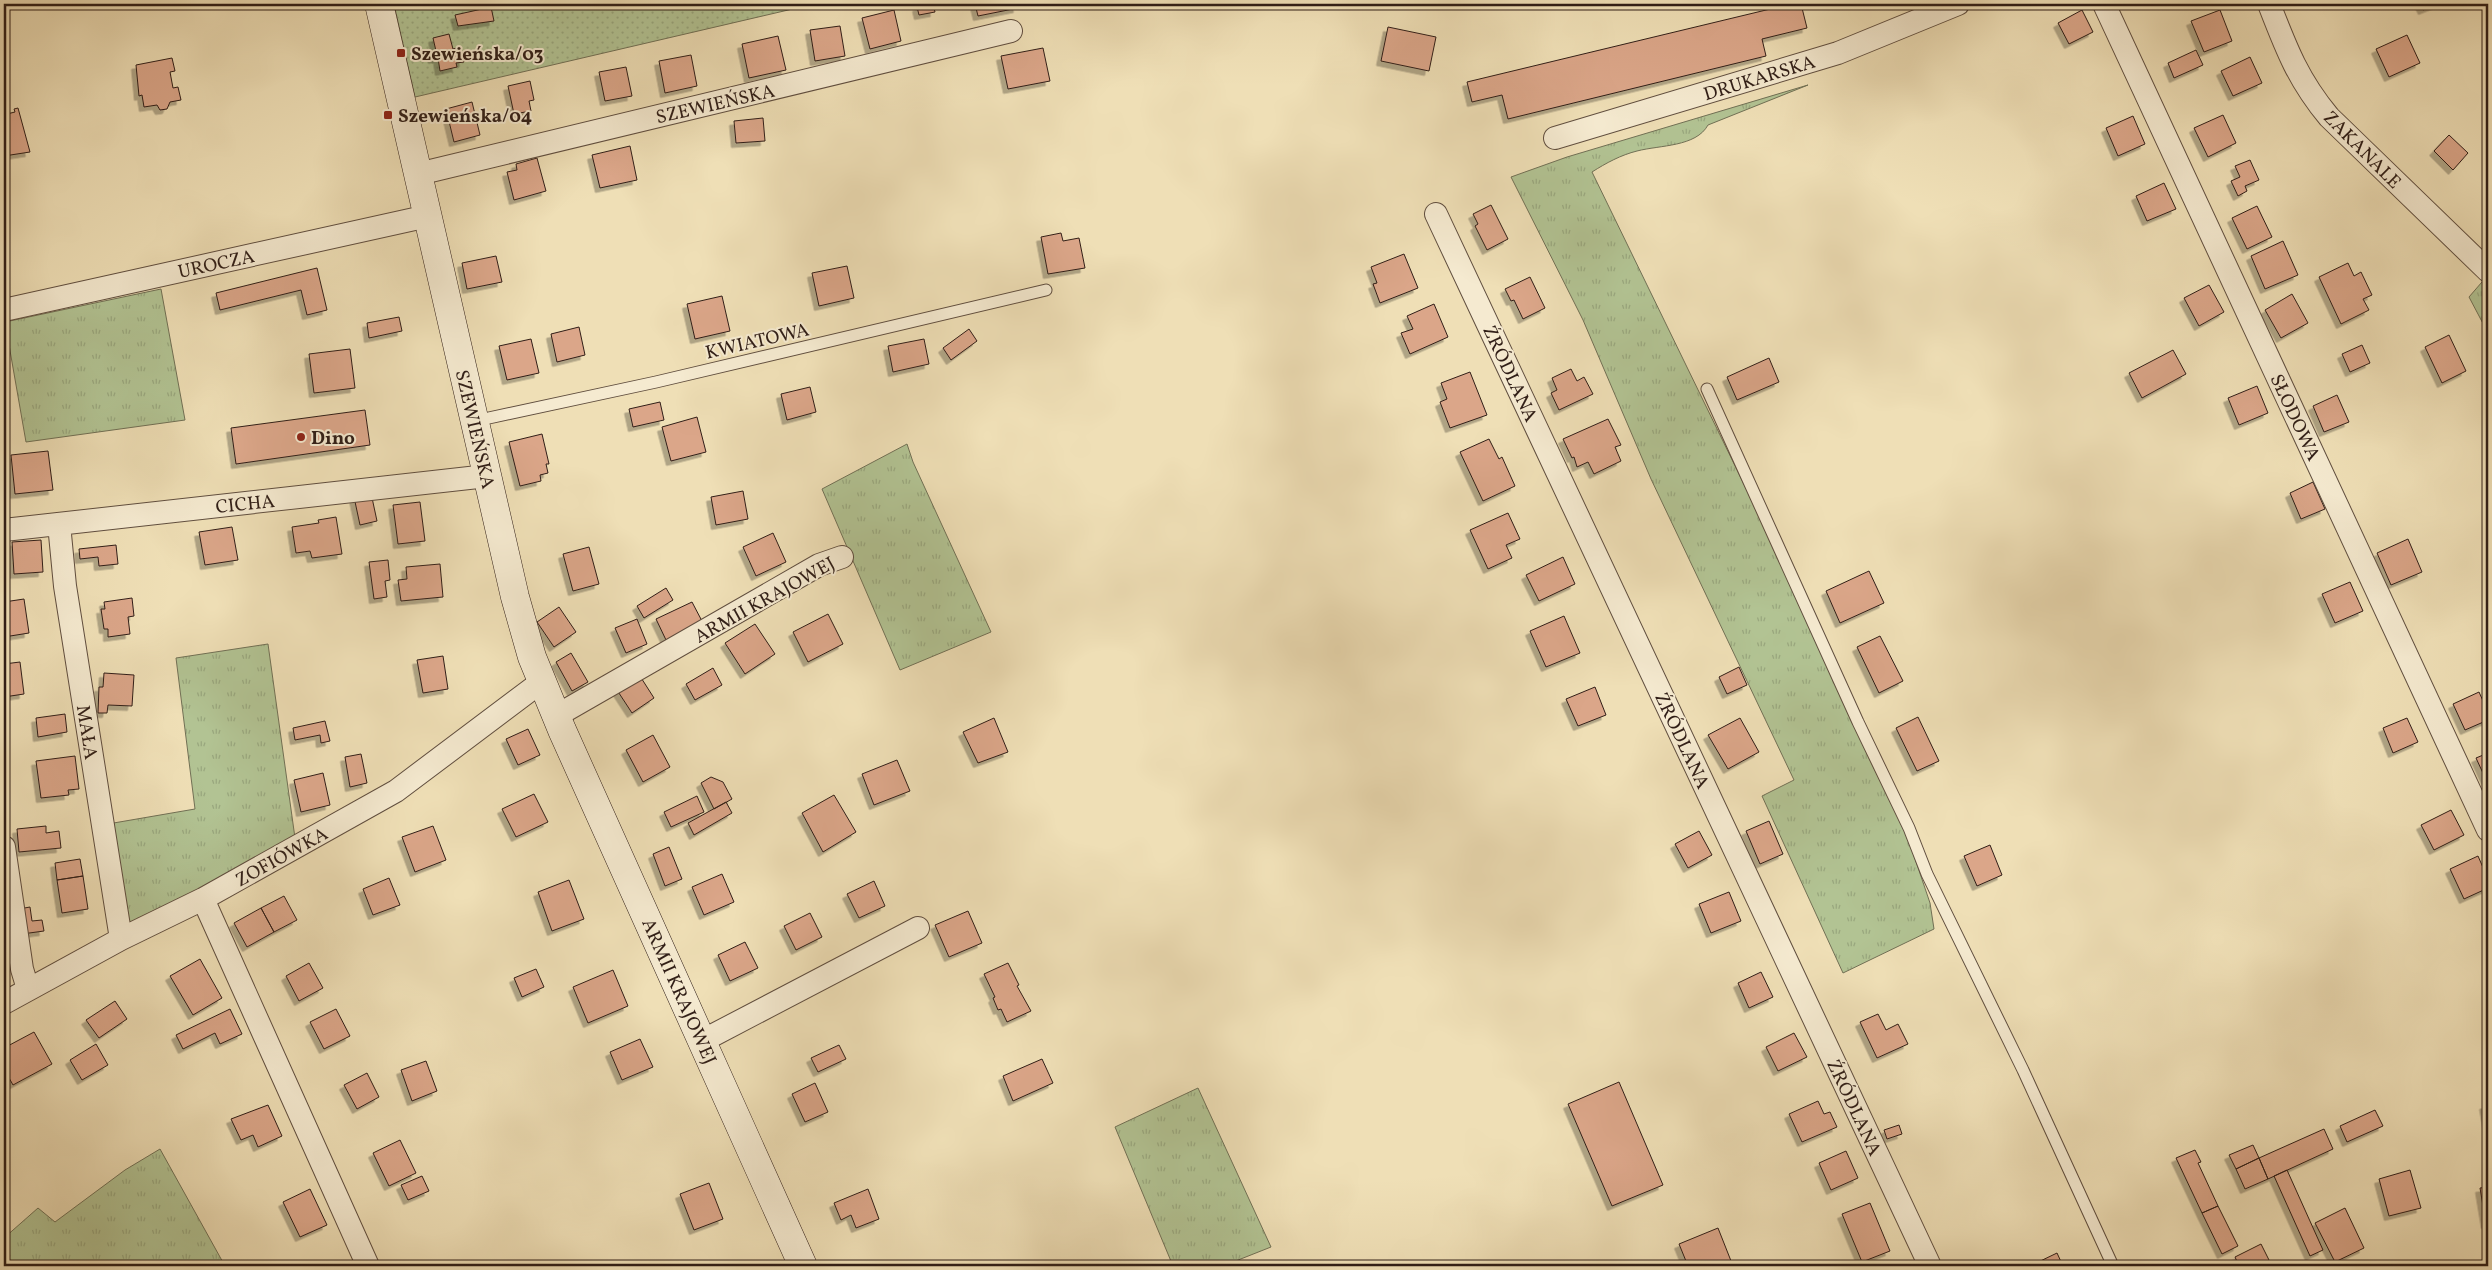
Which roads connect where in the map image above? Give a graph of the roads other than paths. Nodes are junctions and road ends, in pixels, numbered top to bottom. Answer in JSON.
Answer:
{"nodes":[{"id":1,"x":379,"y":4,"type":"edge"},
{"id":2,"x":1958,"y":4,"type":"edge"},
{"id":3,"x":2104,"y":4,"type":"edge"},
{"id":4,"x":2269,"y":4,"type":"edge"},
{"id":5,"x":1011,"y":31,"type":"dead end"},
{"id":6,"x":1555,"y":138,"type":"dead end"},
{"id":7,"x":418,"y":174,"type":"junction"},
{"id":8,"x":1436,"y":214,"type":"dead end"},
{"id":9,"x":428,"y":216,"type":"junction"},
{"id":10,"x":2488,"y":271,"type":"edge"},
{"id":11,"x":1046,"y":290,"type":"dead end"},
{"id":12,"x":4,"y":310,"type":"edge"},
{"id":13,"x":1707,"y":389,"type":"dead end"},
{"id":14,"x":475,"y":421,"type":"junction"},
{"id":15,"x":487,"y":476,"type":"junction"},
{"id":16,"x":59,"y":524,"type":"junction"},
{"id":17,"x":4,"y":530,"type":"edge"},
{"id":18,"x":842,"y":557,"type":"dead end"},
{"id":19,"x":541,"y":682,"type":"junction"},
{"id":20,"x":556,"y":716,"type":"junction"},
{"id":21,"x":2488,"y":830,"type":"edge"},
{"id":22,"x":4,"y":847,"type":"edge"},
{"id":23,"x":203,"y":898,"type":"junction"},
{"id":24,"x":918,"y":928,"type":"dead end"},
{"id":25,"x":121,"y":939,"type":"junction"},
{"id":26,"x":28,"y":989,"type":"junction"},
{"id":27,"x":4,"y":1003,"type":"edge"},
{"id":28,"x":702,"y":1041,"type":"junction"},
{"id":29,"x":368,"y":1266,"type":"edge"},
{"id":30,"x":803,"y":1266,"type":"edge"},
{"id":31,"x":1930,"y":1266,"type":"edge"},
{"id":32,"x":2113,"y":1266,"type":"edge"}],
"edges":[{"from":1,"to":7,"type":"street","name":"SZEWIEŃSKA"},
{"from":2,"to":6,"type":"street","name":"DRUKARSKA"},
{"from":3,"to":21,"type":"street","name":"SŁODOWA"},
{"from":4,"to":10,"type":"street","name":"ZAKANALE"},
{"from":5,"to":7,"type":"street","name":"SZEWIEŃSKA"},
{"from":7,"to":9,"type":"street","name":"SZEWIEŃSKA"},
{"from":8,"to":31,"type":"street","name":"ŹRÓDLANA"},
{"from":9,"to":12,"type":"street","name":"UROCZA"},
{"from":9,"to":14,"type":"street","name":"SZEWIEŃSKA"},
{"from":11,"to":14,"type":"lane","name":"KWIATOWA"},
{"from":13,"to":32,"type":"lane"},
{"from":14,"to":15,"type":"street","name":"SZEWIEŃSKA"},
{"from":15,"to":16,"type":"street","name":"CICHA"},
{"from":15,"to":19,"type":"street","name":"SZEWIEŃSKA"},
{"from":16,"to":17,"type":"street","name":"CICHA"},
{"from":16,"to":25,"type":"street","name":"MAŁA"},
{"from":18,"to":20,"type":"street","name":"ARMII KRAJOWEJ"},
{"from":19,"to":20,"type":"street","name":"ARMII KRAJOWEJ"},
{"from":19,"to":23,"type":"street","name":"ZOFIÓWKA"},
{"from":20,"to":28,"type":"street","name":"ARMII KRAJOWEJ"},
{"from":22,"to":26,"type":"street"},
{"from":23,"to":25,"type":"street","name":"ZOFIÓWKA"},
{"from":23,"to":29,"type":"street"},
{"from":24,"to":28,"type":"street"},
{"from":25,"to":26,"type":"street","name":"ZOFIÓWKA"},
{"from":26,"to":27,"type":"street","name":"ZOFIÓWKA"},
{"from":28,"to":30,"type":"street","name":"ARMII KRAJOWEJ"}]}
